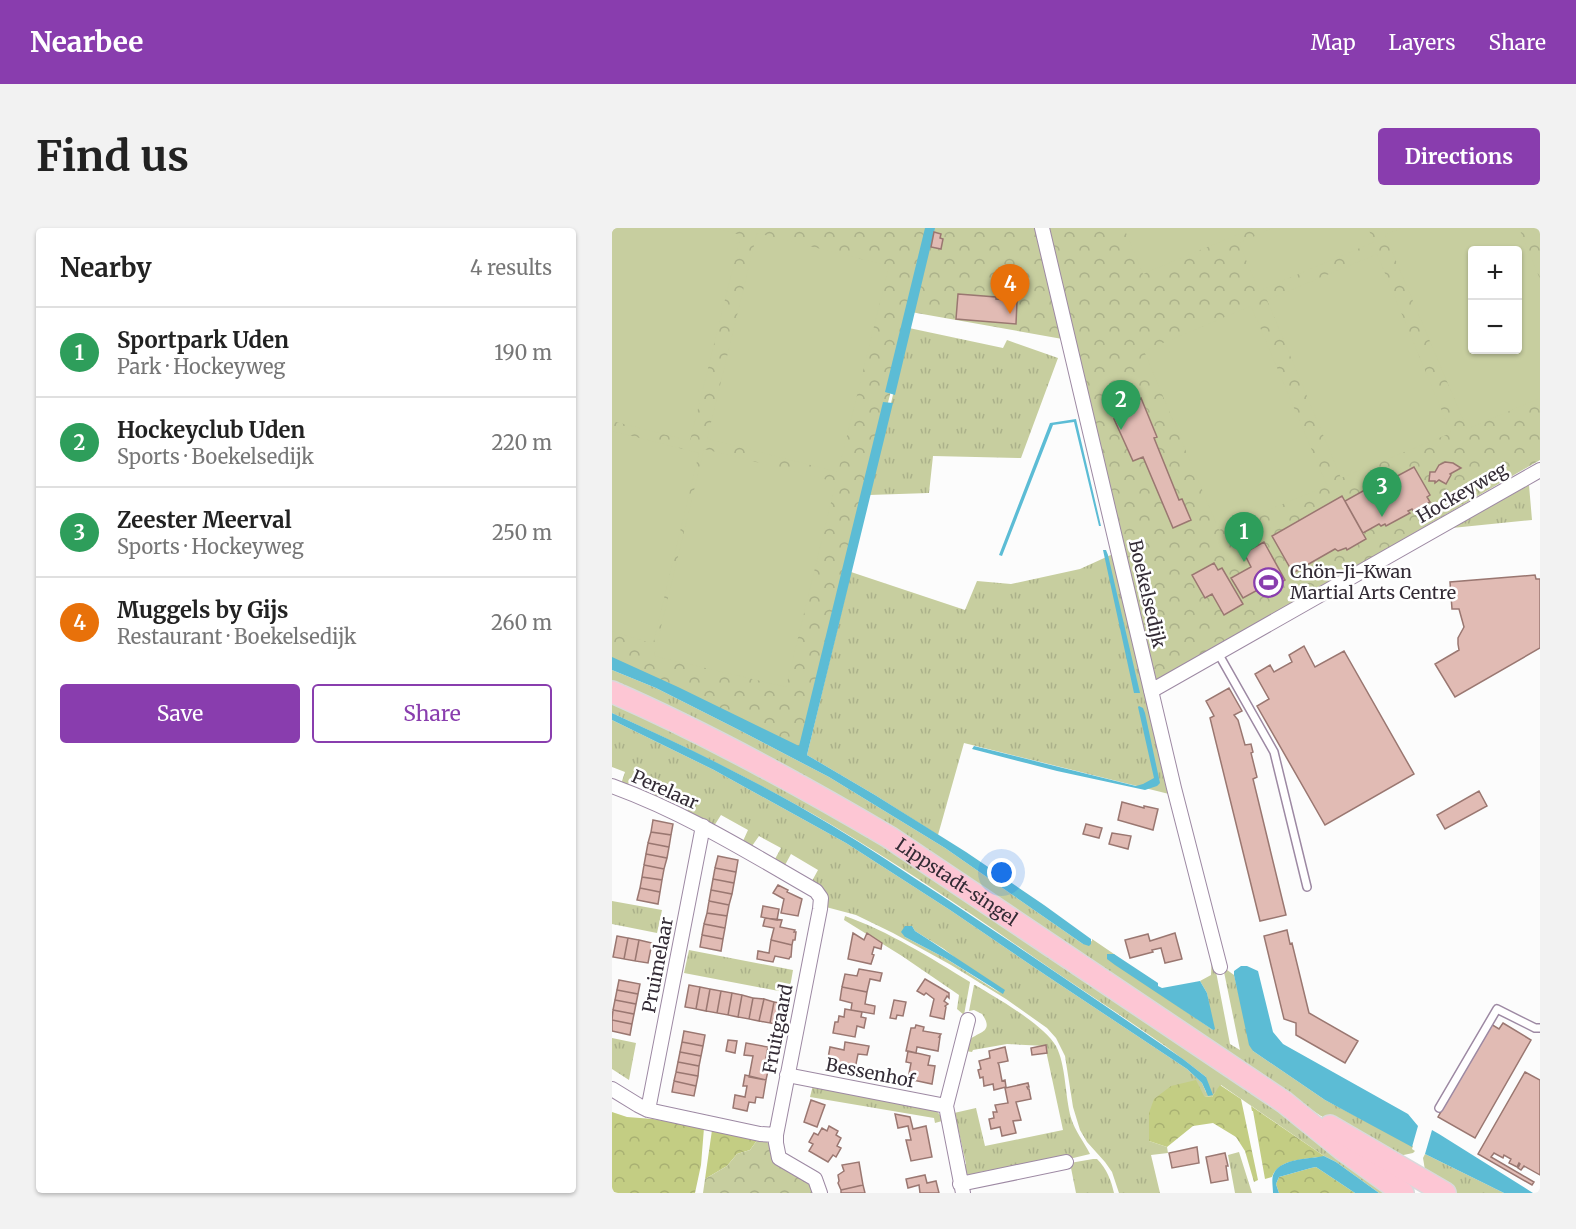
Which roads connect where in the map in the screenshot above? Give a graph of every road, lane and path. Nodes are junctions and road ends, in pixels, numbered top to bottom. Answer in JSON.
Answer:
{"nodes":[{"id":1,"x":1042,"y":228,"type":"edge"},
{"id":2,"x":1540,"y":470,"type":"edge"},
{"id":3,"x":1218,"y":653,"type":"junction"},
{"id":4,"x":1151,"y":691,"type":"junction"},
{"id":5,"x":612,"y":692,"type":"edge"},
{"id":6,"x":612,"y":786,"type":"edge"},
{"id":7,"x":703,"y":826,"type":"junction"},
{"id":8,"x":1307,"y":887,"type":"dead end"},
{"id":9,"x":1220,"y":967,"type":"dead end"},
{"id":10,"x":968,"y":1020,"type":"dead end"},
{"id":11,"x":1540,"y":1028,"type":"edge"},
{"id":12,"x":787,"y":1075,"type":"junction"},
{"id":13,"x":612,"y":1089,"type":"edge"},
{"id":14,"x":1284,"y":1102,"type":"junction"},
{"id":15,"x":946,"y":1106,"type":"junction"},
{"id":16,"x":1439,"y":1108,"type":"dead end"},
{"id":17,"x":648,"y":1110,"type":"junction"},
{"id":18,"x":776,"y":1135,"type":"junction"},
{"id":19,"x":1066,"y":1162,"type":"dead end"},
{"id":20,"x":962,"y":1188,"type":"edge"},
{"id":21,"x":820,"y":1193,"type":"edge"},
{"id":22,"x":1402,"y":1193,"type":"edge"},
{"id":23,"x":1445,"y":1193,"type":"edge"}],
"edges":[{"from":1,"to":4,"type":"street","name":"Boekelsedijk"},
{"from":2,"to":3,"type":"street","name":"Hockeyweg"},
{"from":3,"to":4,"type":"street","name":"Hockeyweg"},
{"from":3,"to":8,"type":"lane"},
{"from":4,"to":9,"type":"street","name":"Boekelsedijk"},
{"from":5,"to":14,"type":"main road","name":"Lippstadt-singel"},
{"from":6,"to":7,"type":"street","name":"Perelaar"},
{"from":7,"to":12,"type":"street","name":"Fruitgaard"},
{"from":7,"to":17,"type":"street","name":"Pruimelaar"},
{"from":10,"to":15,"type":"street"},
{"from":11,"to":16,"type":"lane"},
{"from":12,"to":15,"type":"street","name":"Bessenhof"},
{"from":12,"to":18,"type":"street","name":"Fruitgaard"},
{"from":13,"to":17,"type":"street"},
{"from":14,"to":22,"type":"main road","name":"Lippstadt-singel"},
{"from":14,"to":23,"type":"main road","name":"Lippstadt-singel"},
{"from":15,"to":20,"type":"street"},
{"from":17,"to":18,"type":"street"},
{"from":18,"to":21,"type":"street"},
{"from":19,"to":20,"type":"street"}]}
